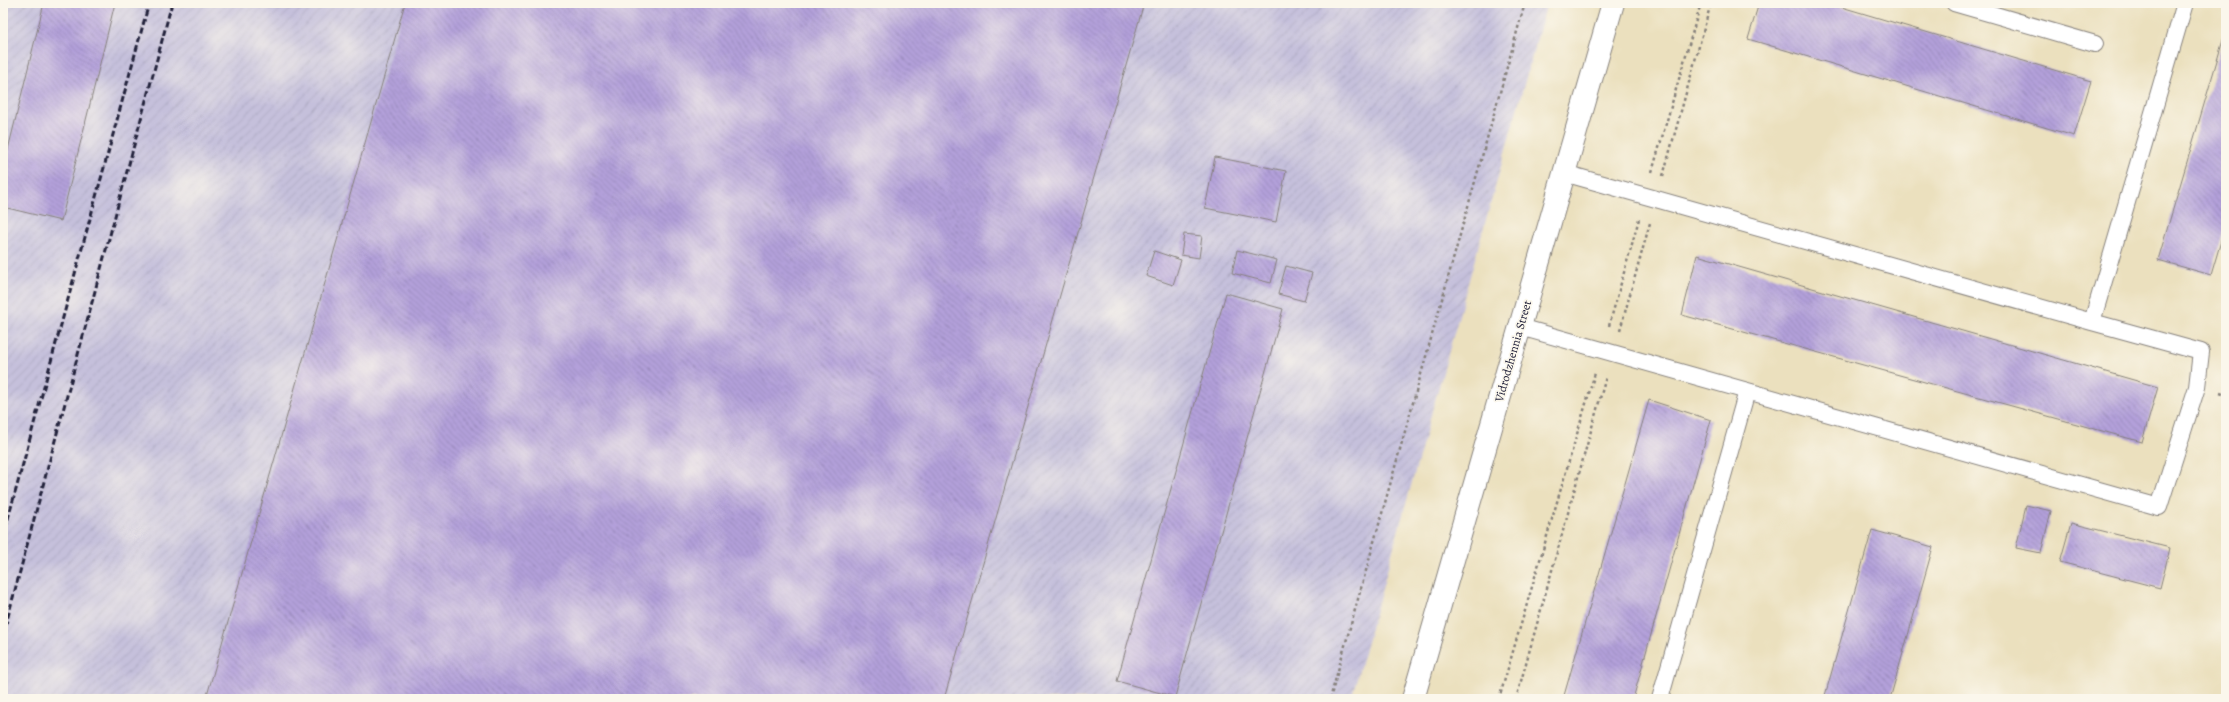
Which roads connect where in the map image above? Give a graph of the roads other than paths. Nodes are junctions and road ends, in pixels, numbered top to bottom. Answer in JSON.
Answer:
{"nodes":[{"id":1,"x":1613,"y":3,"type":"edge"},
{"id":2,"x":1954,"y":3,"type":"edge"},
{"id":3,"x":2185,"y":3,"type":"edge"},
{"id":4,"x":2095,"y":44,"type":"dead end"},
{"id":5,"x":1564,"y":173,"type":"junction"},
{"id":6,"x":2092,"y":322,"type":"junction"},
{"id":7,"x":1520,"y":328,"type":"junction"},
{"id":8,"x":1747,"y":391,"type":"junction"},
{"id":9,"x":1413,"y":699,"type":"edge"},
{"id":10,"x":1660,"y":699,"type":"edge"}],
"edges":[{"from":1,"to":5,"type":"street","name":"Vidrodzhennia Street"},
{"from":2,"to":4,"type":"lane"},
{"from":3,"to":6,"type":"lane"},
{"from":5,"to":6,"type":"lane"},
{"from":5,"to":7,"type":"street","name":"Vidrodzhennia Street"},
{"from":6,"to":8,"type":"lane"},
{"from":7,"to":8,"type":"lane"},
{"from":7,"to":9,"type":"street","name":"Vidrodzhennia Street"},
{"from":8,"to":10,"type":"lane"}]}
